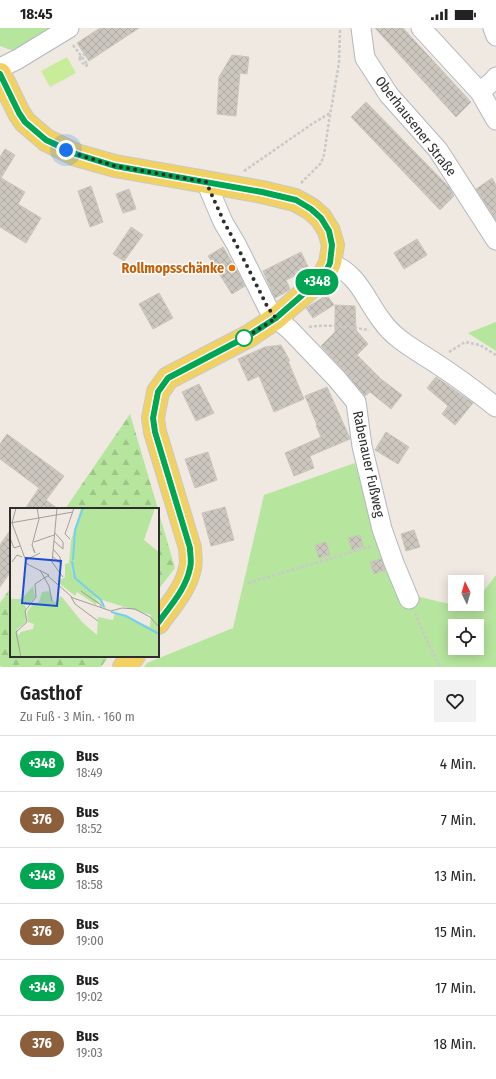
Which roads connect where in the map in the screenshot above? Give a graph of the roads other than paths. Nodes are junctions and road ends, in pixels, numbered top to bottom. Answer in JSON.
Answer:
{"nodes":[{"id":1,"x":361,"y":28,"type":"edge"},
{"id":2,"x":421,"y":28,"type":"edge"},
{"id":3,"x":493,"y":28,"type":"edge"},
{"id":4,"x":71,"y":36,"type":"edge"},
{"id":5,"x":496,"y":36,"type":"edge"},
{"id":6,"x":0,"y":68,"type":"edge"},
{"id":7,"x":0,"y":74,"type":"edge"},
{"id":8,"x":496,"y":77,"type":"edge"},
{"id":9,"x":480,"y":92,"type":"junction"},
{"id":10,"x":496,"y":120,"type":"edge"},
{"id":11,"x":206,"y":182,"type":"junction"},
{"id":12,"x":496,"y":240,"type":"edge"},
{"id":13,"x":330,"y":263,"type":"junction"},
{"id":14,"x":283,"y":324,"type":"junction"},
{"id":15,"x":496,"y":407,"type":"edge"},
{"id":16,"x":409,"y":599,"type":"road end"},
{"id":17,"x":159,"y":622,"type":"edge"},
{"id":18,"x":133,"y":657,"type":"edge"},
{"id":19,"x":124,"y":667,"type":"edge"}],
"edges":[{"from":1,"to":12,"type":"street","name":"Oberhausener Straße"},
{"from":2,"to":9,"type":"street"},
{"from":3,"to":5,"type":"street"},
{"from":4,"to":6,"type":"street"},
{"from":7,"to":11,"type":"main road"},
{"from":8,"to":9,"type":"street"},
{"from":9,"to":10,"type":"street"},
{"from":11,"to":13,"type":"main road"},
{"from":11,"to":14,"type":"street","name":"Rabenauer Fußweg"},
{"from":13,"to":14,"type":"main road"},
{"from":13,"to":15,"type":"street"},
{"from":14,"to":16,"type":"street","name":"Rabenauer Fußweg"},
{"from":14,"to":17,"type":"main road"},
{"from":18,"to":19,"type":"main road"}]}
